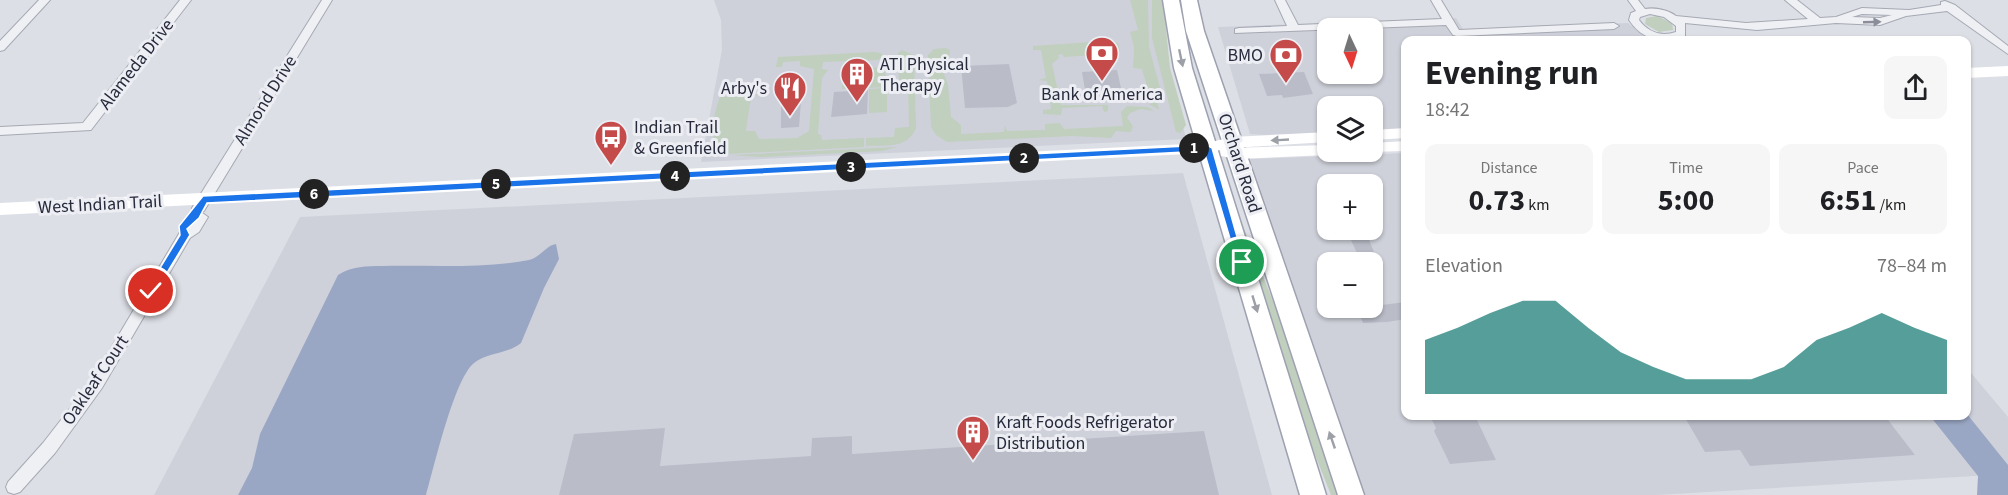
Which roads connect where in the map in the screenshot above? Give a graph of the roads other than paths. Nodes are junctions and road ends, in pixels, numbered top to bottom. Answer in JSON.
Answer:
{"nodes":[{"id":1,"x":45,"y":0,"type":"edge"},
{"id":2,"x":186,"y":0,"type":"edge"},
{"id":3,"x":327,"y":0,"type":"edge"},
{"id":4,"x":1171,"y":0,"type":"edge"},
{"id":5,"x":1189,"y":0,"type":"edge"},
{"id":6,"x":1280,"y":0,"type":"edge"},
{"id":7,"x":1436,"y":0,"type":"edge"},
{"id":8,"x":1633,"y":0,"type":"edge"},
{"id":9,"x":1790,"y":0,"type":"edge"},
{"id":10,"x":1939,"y":0,"type":"edge"},
{"id":11,"x":1951,"y":7,"type":"junction"},
{"id":12,"x":1642,"y":12,"type":"junction"},
{"id":13,"x":1674,"y":19,"type":"junction"},
{"id":14,"x":1450,"y":22,"type":"junction"},
{"id":15,"x":1818,"y":22,"type":"junction"},
{"id":16,"x":1614,"y":26,"type":"dead end"},
{"id":17,"x":1721,"y":26,"type":"junction"},
{"id":18,"x":1294,"y":28,"type":"junction"},
{"id":19,"x":1239,"y":31,"type":"dead end"},
{"id":20,"x":1458,"y":36,"type":"edge"},
{"id":21,"x":1473,"y":36,"type":"edge"},
{"id":22,"x":1666,"y":36,"type":"edge"},
{"id":23,"x":1673,"y":36,"type":"edge"},
{"id":24,"x":1680,"y":36,"type":"edge"},
{"id":25,"x":0,"y":48,"type":"edge"},
{"id":26,"x":2008,"y":51,"type":"edge"},
{"id":27,"x":2008,"y":71,"type":"edge"},
{"id":28,"x":1971,"y":73,"type":"edge"},
{"id":29,"x":0,"y":131,"type":"edge"},
{"id":30,"x":1401,"y":134,"type":"edge"},
{"id":31,"x":1383,"y":137,"type":"edge"},
{"id":32,"x":1317,"y":138,"type":"edge"},
{"id":33,"x":1383,"y":141,"type":"edge"},
{"id":34,"x":1401,"y":145,"type":"edge"},
{"id":35,"x":1207,"y":148,"type":"junction"},
{"id":36,"x":1234,"y":148,"type":"junction"},
{"id":37,"x":1317,"y":150,"type":"edge"},
{"id":38,"x":199,"y":208,"type":"junction"},
{"id":39,"x":0,"y":209,"type":"edge"},
{"id":40,"x":10,"y":492,"type":"edge"},
{"id":41,"x":1313,"y":495,"type":"edge"},
{"id":42,"x":1351,"y":495,"type":"edge"}],
"edges":[{"from":1,"to":25,"type":"street"},
{"from":2,"to":29,"type":"street","name":"Alameda Drive"},
{"from":3,"to":38,"type":"street","name":"Almond Drive"},
{"from":4,"to":35,"type":"main road","name":"Orchard Road","one_way":true},
{"from":5,"to":36,"type":"main road","name":"Orchard Road"},
{"from":6,"to":18,"type":"street"},
{"from":7,"to":14,"type":"street"},
{"from":8,"to":12,"type":"street"},
{"from":9,"to":15,"type":"street"},
{"from":10,"to":11,"type":"street"},
{"from":11,"to":15,"type":"street"},
{"from":11,"to":26,"type":"street"},
{"from":12,"to":13,"type":"street"},
{"from":12,"to":22,"type":"street"},
{"from":13,"to":17,"type":"street"},
{"from":13,"to":23,"type":"street"},
{"from":14,"to":18,"type":"street"},
{"from":14,"to":20,"type":"street"},
{"from":15,"to":17,"type":"street"},
{"from":16,"to":21,"type":"street"},
{"from":17,"to":24,"type":"street"},
{"from":18,"to":19,"type":"street"},
{"from":27,"to":28,"type":"main road"},
{"from":30,"to":31,"type":"main road"},
{"from":32,"to":36,"type":"main road","name":"West Indian Trail","one_way":true},
{"from":33,"to":34,"type":"main road"},
{"from":35,"to":36,"type":"main road","name":"West Indian Trail"},
{"from":35,"to":38,"type":"main road","name":"West Indian Trail"},
{"from":35,"to":41,"type":"main road","name":"Orchard Road","one_way":true},
{"from":36,"to":37,"type":"main road","name":"West Indian Trail"},
{"from":42,"to":36,"type":"main road","name":"Orchard Road","one_way":true},
{"from":38,"to":39,"type":"main road","name":"West Indian Trail"},
{"from":38,"to":40,"type":"street","name":"Oakleaf Court"}]}
